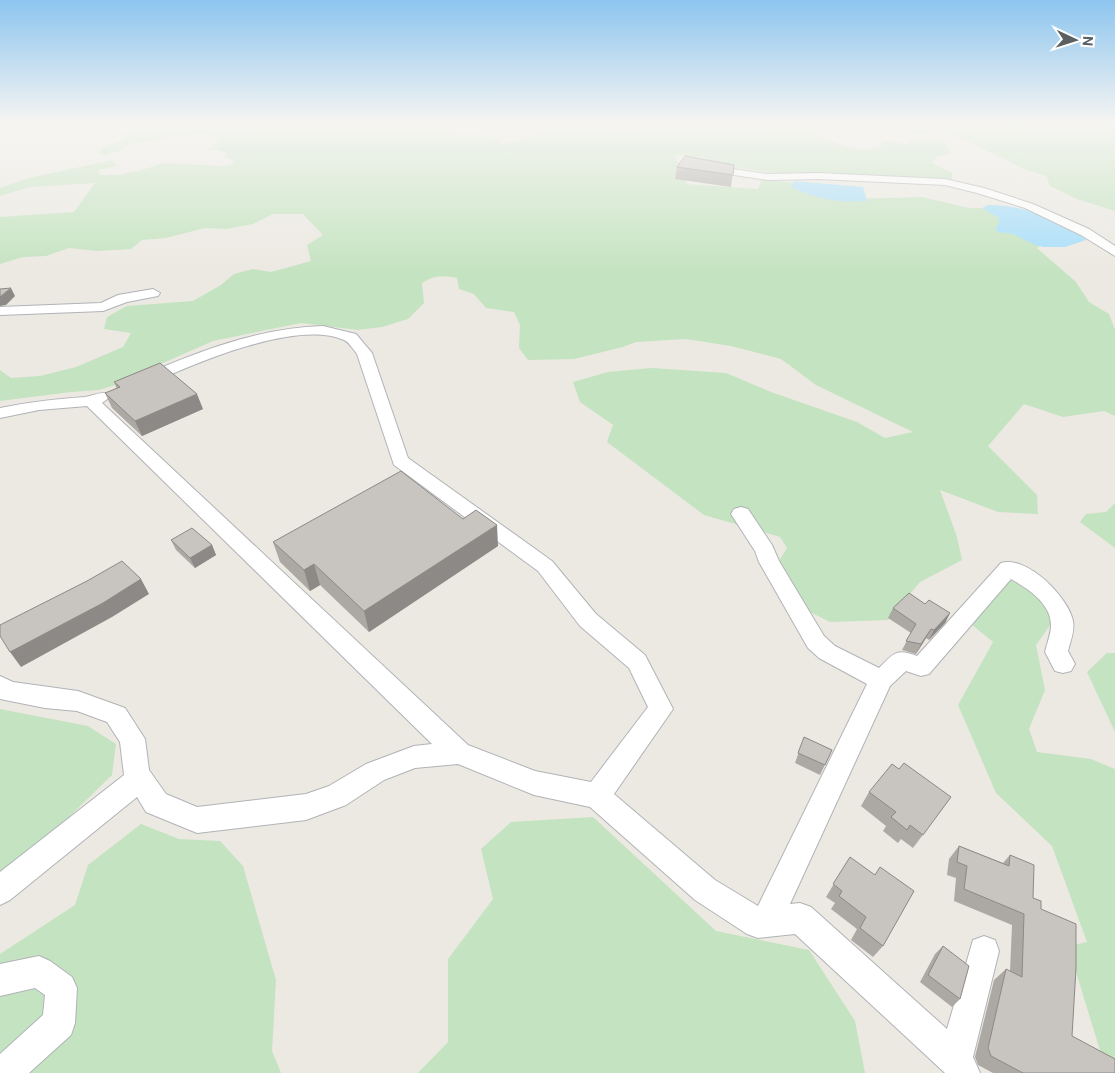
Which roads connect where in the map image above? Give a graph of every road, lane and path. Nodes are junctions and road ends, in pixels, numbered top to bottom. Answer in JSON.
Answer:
{"nodes":[{"id":1,"x":735,"y":172,"type":"edge"},
{"id":2,"x":1115,"y":252,"type":"edge"},
{"id":3,"x":153,"y":293,"type":"dead end"},
{"id":4,"x":0,"y":311,"type":"edge"},
{"id":5,"x":91,"y":401,"type":"junction"},
{"id":6,"x":0,"y":413,"type":"edge"},
{"id":7,"x":741,"y":514,"type":"dead end"},
{"id":8,"x":1063,"y":664,"type":"dead end"},
{"id":9,"x":881,"y":680,"type":"junction"},
{"id":10,"x":0,"y":686,"type":"edge"},
{"id":11,"x":459,"y":753,"type":"junction"},
{"id":12,"x":139,"y":779,"type":"junction"},
{"id":13,"x":597,"y":796,"type":"junction"},
{"id":14,"x":0,"y":890,"type":"edge"},
{"id":15,"x":766,"y":922,"type":"junction"},
{"id":16,"x":984,"y":950,"type":"dead end"},
{"id":17,"x":0,"y":980,"type":"edge"},
{"id":18,"x":960,"y":1066,"type":"edge"},
{"id":19,"x":4,"y":1073,"type":"edge"}],
"edges":[{"from":1,"to":2,"type":"street"},
{"from":3,"to":4,"type":"street"},
{"from":5,"to":6,"type":"street"},
{"from":5,"to":11,"type":"street"},
{"from":5,"to":13,"type":"street"},
{"from":7,"to":9,"type":"street"},
{"from":8,"to":9,"type":"street"},
{"from":9,"to":15,"type":"street"},
{"from":10,"to":12,"type":"street"},
{"from":11,"to":12,"type":"street"},
{"from":11,"to":13,"type":"street"},
{"from":12,"to":14,"type":"street"},
{"from":13,"to":15,"type":"street"},
{"from":15,"to":18,"type":"street"},
{"from":16,"to":18,"type":"street"},
{"from":17,"to":19,"type":"street"}]}
